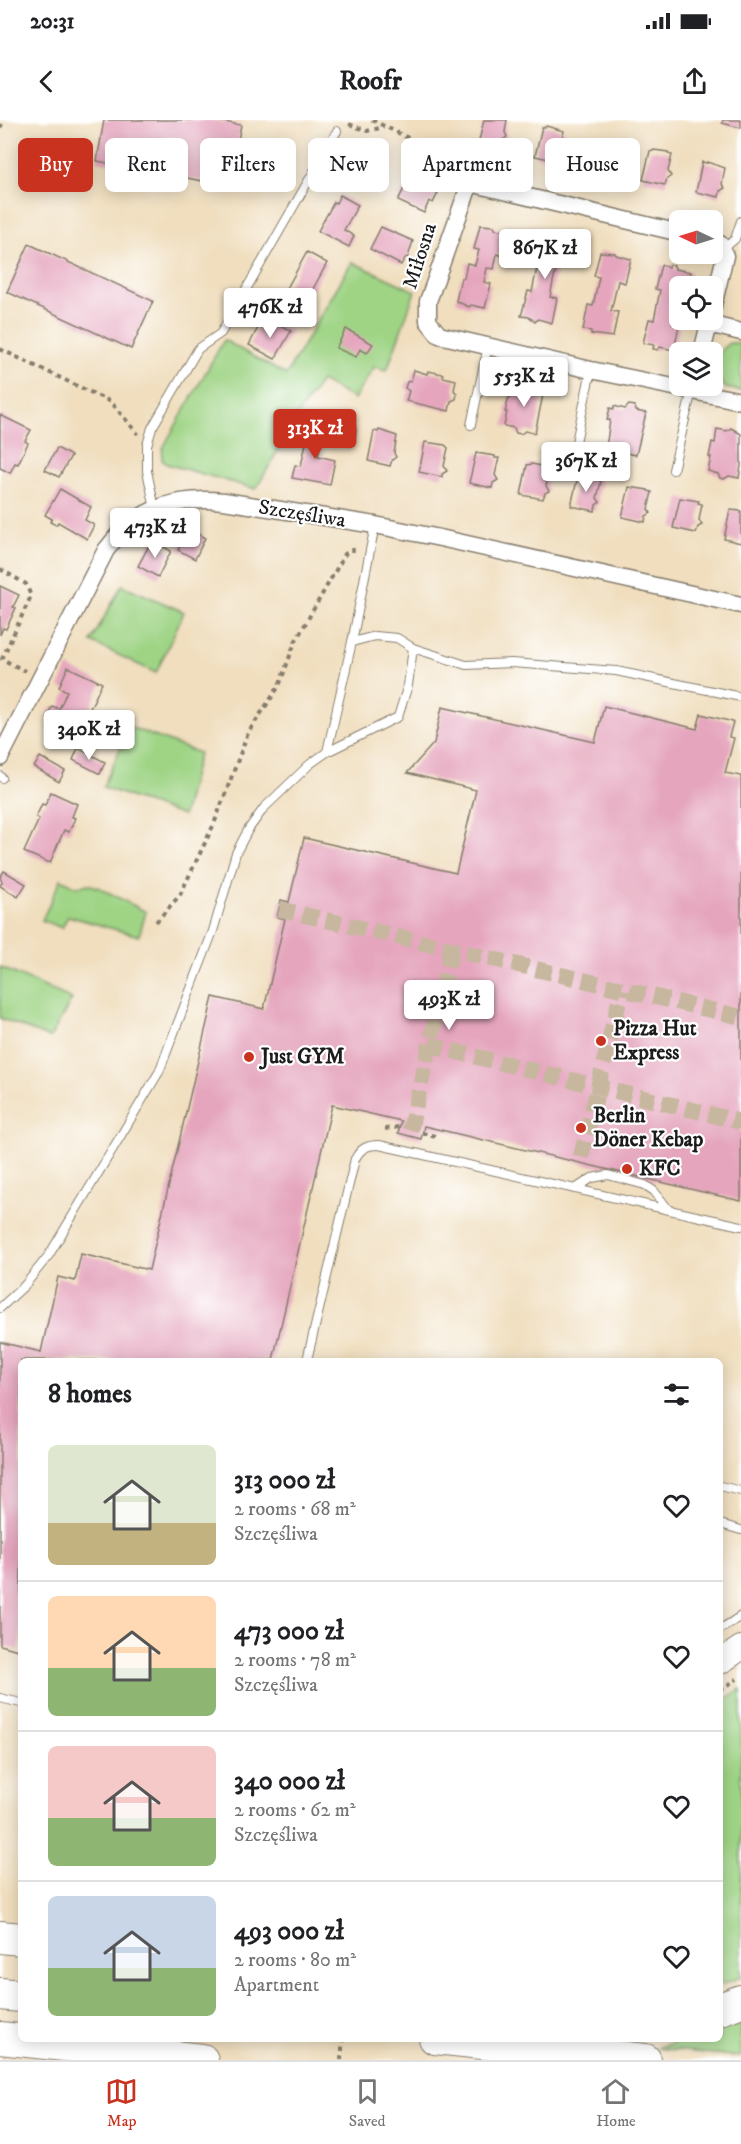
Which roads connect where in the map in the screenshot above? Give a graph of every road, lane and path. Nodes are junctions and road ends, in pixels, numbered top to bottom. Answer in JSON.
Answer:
{"nodes":[{"id":1,"x":4,"y":120,"type":"edge"},
{"id":2,"x":372,"y":120,"type":"edge"},
{"id":3,"x":385,"y":126,"type":"junction"},
{"id":4,"x":0,"y":128,"type":"edge"},
{"id":5,"x":336,"y":131,"type":"joint"},
{"id":6,"x":409,"y":138,"type":"edge"},
{"id":7,"x":741,"y":221,"type":"edge"},
{"id":8,"x":669,"y":230,"type":"edge"},
{"id":9,"x":723,"y":243,"type":"edge"},
{"id":10,"x":723,"y":260,"type":"edge"},
{"id":11,"x":721,"y":276,"type":"edge"},
{"id":12,"x":723,"y":324,"type":"edge"},
{"id":13,"x":741,"y":332,"type":"edge"},
{"id":14,"x":488,"y":346,"type":"junction"},
{"id":15,"x":0,"y":349,"type":"edge"},
{"id":16,"x":591,"y":370,"type":"junction"},
{"id":17,"x":669,"y":384,"type":"edge"},
{"id":18,"x":691,"y":396,"type":"edge"},
{"id":19,"x":723,"y":396,"type":"edge"},
{"id":20,"x":741,"y":401,"type":"edge"},
{"id":21,"x":471,"y":425,"type":"dead end"},
{"id":22,"x":147,"y":445,"type":"junction"},
{"id":23,"x":575,"y":447,"type":"dead end"},
{"id":24,"x":673,"y":470,"type":"dead end"},
{"id":25,"x":155,"y":509,"type":"junction"},
{"id":26,"x":375,"y":525,"type":"junction"},
{"id":27,"x":369,"y":553,"type":"junction"},
{"id":28,"x":0,"y":569,"type":"edge"},
{"id":29,"x":741,"y":605,"type":"edge"},
{"id":30,"x":352,"y":642,"type":"junction"},
{"id":31,"x":413,"y":648,"type":"junction"},
{"id":32,"x":31,"y":674,"type":"dead end"},
{"id":33,"x":741,"y":697,"type":"edge"},
{"id":34,"x":327,"y":752,"type":"junction"},
{"id":35,"x":0,"y":758,"type":"edge"},
{"id":36,"x":156,"y":922,"type":"dead end"},
{"id":37,"x":399,"y":1127,"type":"dead end"},
{"id":38,"x":385,"y":1129,"type":"dead end"},
{"id":39,"x":422,"y":1132,"type":"dead end"},
{"id":40,"x":435,"y":1136,"type":"dead end"},
{"id":41,"x":575,"y":1189,"type":"junction"},
{"id":42,"x":668,"y":1209,"type":"junction"},
{"id":43,"x":741,"y":1226,"type":"edge"},
{"id":44,"x":0,"y":1308,"type":"edge"},
{"id":45,"x":307,"y":1358,"type":"edge"},
{"id":46,"x":723,"y":1487,"type":"edge"},
{"id":47,"x":741,"y":1491,"type":"edge"},
{"id":48,"x":723,"y":1525,"type":"edge"},
{"id":49,"x":740,"y":1530,"type":"edge"},
{"id":50,"x":741,"y":1616,"type":"edge"},
{"id":51,"x":723,"y":1627,"type":"edge"},
{"id":52,"x":741,"y":1648,"type":"edge"},
{"id":53,"x":723,"y":1660,"type":"edge"},
{"id":54,"x":741,"y":1676,"type":"edge"},
{"id":55,"x":723,"y":1688,"type":"edge"},
{"id":56,"x":0,"y":1698,"type":"edge"},
{"id":57,"x":18,"y":1702,"type":"edge"},
{"id":58,"x":0,"y":1936,"type":"edge"},
{"id":59,"x":18,"y":1939,"type":"edge"},
{"id":60,"x":0,"y":1994,"type":"edge"},
{"id":61,"x":18,"y":1996,"type":"edge"},
{"id":62,"x":741,"y":2001,"type":"edge"},
{"id":63,"x":723,"y":2008,"type":"edge"},
{"id":64,"x":0,"y":2038,"type":"edge"},
{"id":65,"x":18,"y":2040,"type":"edge"},
{"id":66,"x":37,"y":2042,"type":"edge"},
{"id":67,"x":343,"y":2042,"type":"edge"},
{"id":68,"x":473,"y":2042,"type":"edge"},
{"id":69,"x":600,"y":2042,"type":"edge"},
{"id":70,"x":558,"y":2051,"type":"junction"},
{"id":71,"x":202,"y":2060,"type":"edge"},
{"id":72,"x":341,"y":2060,"type":"edge"},
{"id":73,"x":645,"y":2060,"type":"edge"}],
"edges":[{"from":1,"to":4,"type":"path"},
{"from":2,"to":3,"type":"path"},
{"from":3,"to":5,"type":"path"},
{"from":3,"to":6,"type":"path"},
{"from":5,"to":22,"type":"lane"},
{"from":7,"to":9,"type":"lane"},
{"from":8,"to":14,"type":"street","name":"Miłosna"},
{"from":10,"to":11,"type":"street"},
{"from":12,"to":13,"type":"street"},
{"from":14,"to":16,"type":"street","name":"Miłosna"},
{"from":14,"to":21,"type":"lane"},
{"from":15,"to":22,"type":"path"},
{"from":16,"to":17,"type":"street","name":"Miłosna"},
{"from":16,"to":23,"type":"lane"},
{"from":18,"to":24,"type":"lane"},
{"from":19,"to":20,"type":"street","name":"Miłosna"},
{"from":22,"to":25,"type":"lane"},
{"from":25,"to":26,"type":"street","name":"Szczęśliwa"},
{"from":25,"to":35,"type":"street","name":"Szczęśliwa"},
{"from":26,"to":27,"type":"lane"},
{"from":26,"to":29,"type":"street","name":"Szczęśliwa"},
{"from":27,"to":30,"type":"lane"},
{"from":27,"to":36,"type":"path"},
{"from":28,"to":32,"type":"path"},
{"from":30,"to":31,"type":"lane"},
{"from":30,"to":34,"type":"lane"},
{"from":31,"to":33,"type":"lane"},
{"from":31,"to":34,"type":"lane"},
{"from":34,"to":44,"type":"lane"},
{"from":37,"to":38,"type":"path"},
{"from":39,"to":40,"type":"path"},
{"from":41,"to":42,"type":"lane"},
{"from":41,"to":42,"type":"lane"},
{"from":41,"to":45,"type":"lane"},
{"from":42,"to":43,"type":"lane"},
{"from":46,"to":47,"type":"lane"},
{"from":48,"to":49,"type":"lane"},
{"from":50,"to":51,"type":"lane"},
{"from":52,"to":53,"type":"street"},
{"from":54,"to":55,"type":"path"},
{"from":56,"to":57,"type":"lane"},
{"from":58,"to":59,"type":"highway"},
{"from":60,"to":61,"type":"highway"},
{"from":62,"to":63,"type":"highway"},
{"from":64,"to":65,"type":"highway"},
{"from":66,"to":71,"type":"highway"},
{"from":67,"to":72,"type":"path"},
{"from":68,"to":70,"type":"highway"},
{"from":69,"to":70,"type":"highway"},
{"from":70,"to":73,"type":"highway"}]}
